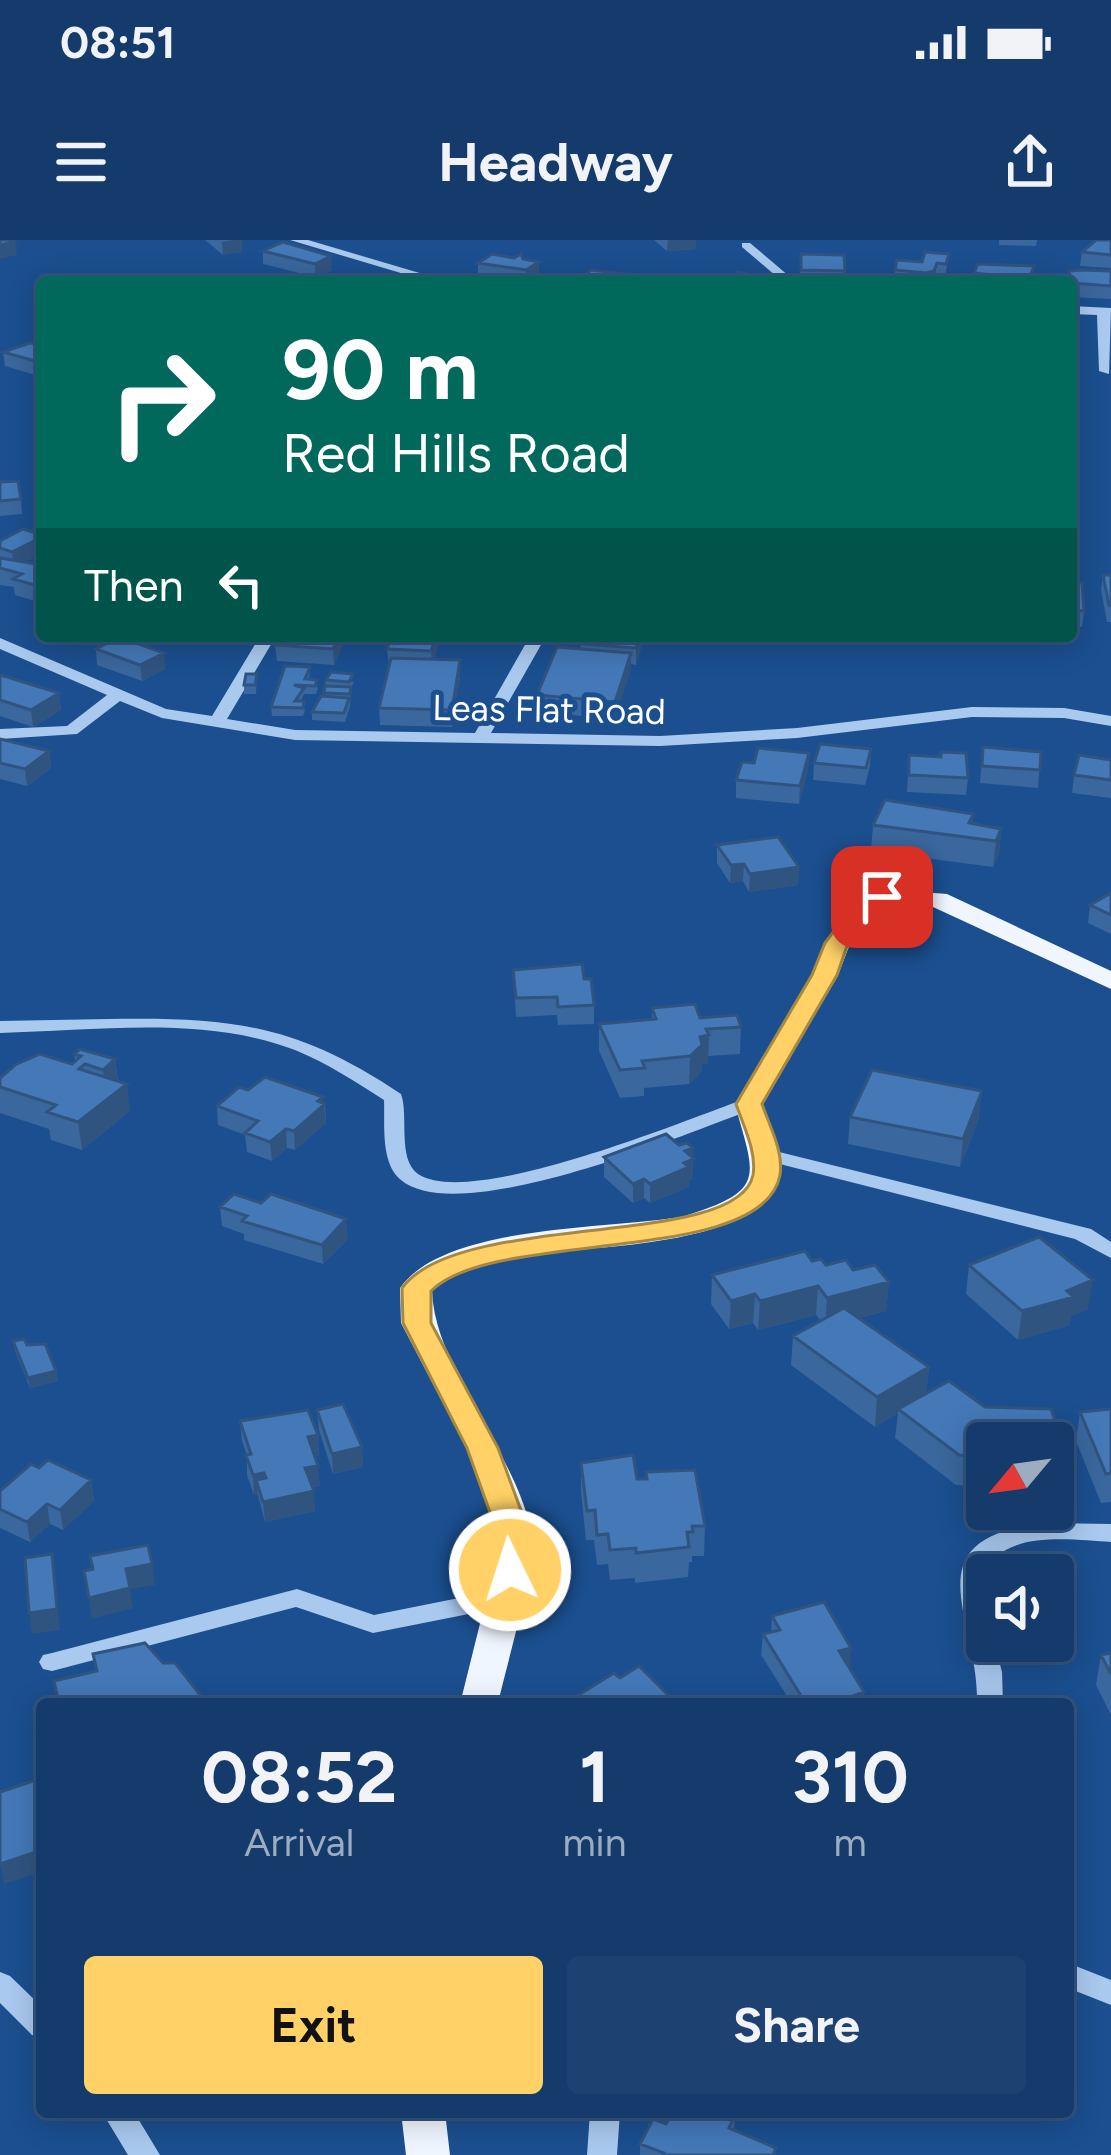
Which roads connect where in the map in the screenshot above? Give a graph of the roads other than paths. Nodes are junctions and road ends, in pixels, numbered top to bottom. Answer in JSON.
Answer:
{"nodes":[{"id":1,"x":296,"y":240,"type":"edge"},
{"id":2,"x":746,"y":245,"type":"dead end"},
{"id":3,"x":420,"y":276,"type":"edge"},
{"id":4,"x":783,"y":276,"type":"edge"},
{"id":5,"x":1077,"y":310,"type":"edge"},
{"id":6,"x":1107,"y":311,"type":"edge"},
{"id":7,"x":1105,"y":371,"type":"dead end"},
{"id":8,"x":264,"y":642,"type":"edge"},
{"id":9,"x":535,"y":642,"type":"edge"},
{"id":10,"x":0,"y":643,"type":"edge"},
{"id":11,"x":119,"y":694,"type":"junction"},
{"id":12,"x":1111,"y":721,"type":"edge"},
{"id":13,"x":216,"y":724,"type":"junction"},
{"id":14,"x":0,"y":734,"type":"edge"},
{"id":15,"x":480,"y":739,"type":"junction"},
{"id":16,"x":1111,"y":981,"type":"edge"},
{"id":17,"x":0,"y":1028,"type":"edge"},
{"id":18,"x":749,"y":1104,"type":"junction"},
{"id":19,"x":766,"y":1155,"type":"junction"},
{"id":20,"x":1111,"y":1251,"type":"edge"},
{"id":21,"x":1111,"y":1532,"type":"edge"},
{"id":22,"x":504,"y":1598,"type":"junction"},
{"id":23,"x":52,"y":1662,"type":"dead end"},
{"id":24,"x":480,"y":1698,"type":"edge"},
{"id":25,"x":991,"y":1698,"type":"edge"},
{"id":26,"x":1074,"y":1978,"type":"edge"},
{"id":27,"x":0,"y":1984,"type":"edge"},
{"id":28,"x":1111,"y":1993,"type":"edge"},
{"id":29,"x":36,"y":2020,"type":"edge"},
{"id":30,"x":121,"y":2118,"type":"edge"},
{"id":31,"x":424,"y":2118,"type":"edge"},
{"id":32,"x":605,"y":2118,"type":"edge"},
{"id":33,"x":146,"y":2155,"type":"edge"},
{"id":34,"x":428,"y":2155,"type":"edge"},
{"id":35,"x":602,"y":2155,"type":"edge"}],
"edges":[{"from":1,"to":3,"type":"street"},
{"from":2,"to":4,"type":"street"},
{"from":5,"to":6,"type":"street"},
{"from":6,"to":7,"type":"street"},
{"from":8,"to":13,"type":"street"},
{"from":9,"to":15,"type":"street"},
{"from":10,"to":11,"type":"street","name":"Leas Flat Road"},
{"from":11,"to":13,"type":"street","name":"Leas Flat Road"},
{"from":11,"to":14,"type":"street"},
{"from":12,"to":15,"type":"street","name":"Leas Flat Road"},
{"from":13,"to":15,"type":"street","name":"Leas Flat Road"},
{"from":16,"to":18,"type":"main road"},
{"from":17,"to":18,"type":"street"},
{"from":18,"to":19,"type":"main road"},
{"from":19,"to":20,"type":"street"},
{"from":19,"to":22,"type":"main road"},
{"from":21,"to":25,"type":"street"},
{"from":22,"to":23,"type":"street"},
{"from":22,"to":24,"type":"main road"},
{"from":26,"to":28,"type":"street"},
{"from":27,"to":29,"type":"street"},
{"from":30,"to":33,"type":"street"},
{"from":31,"to":34,"type":"main road"},
{"from":32,"to":35,"type":"street"}]}
